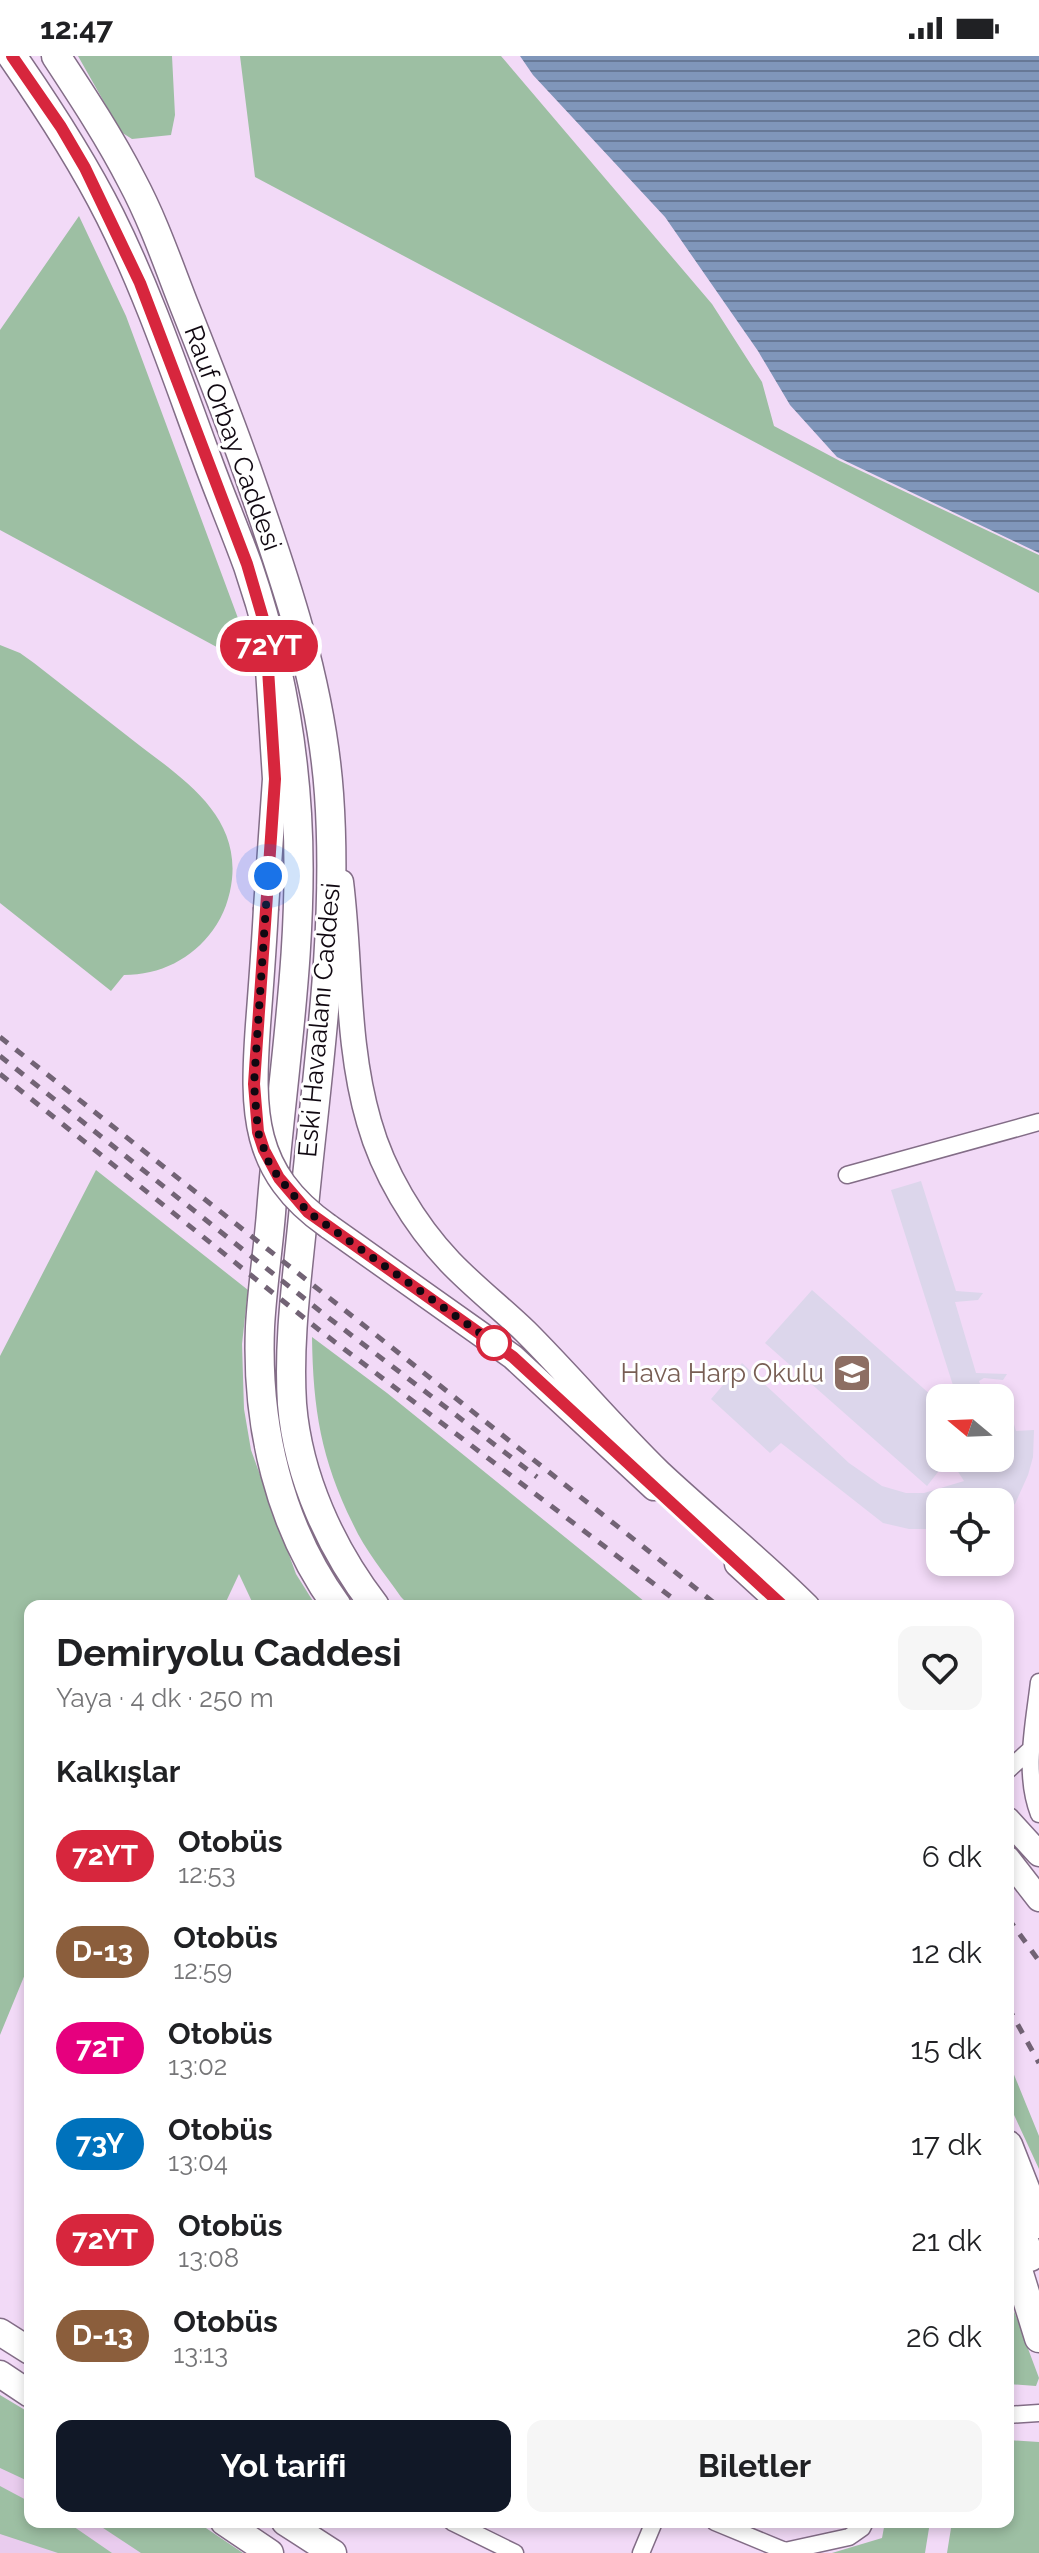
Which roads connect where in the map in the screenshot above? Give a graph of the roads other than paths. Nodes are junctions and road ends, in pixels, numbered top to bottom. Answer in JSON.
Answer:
{"nodes":[{"id":1,"x":12,"y":56,"type":"edge"},
{"id":2,"x":56,"y":56,"type":"edge"},
{"id":3,"x":269,"y":639,"type":"junction"},
{"id":4,"x":332,"y":847,"type":"junction"},
{"id":5,"x":1039,"y":1122,"type":"edge"},
{"id":6,"x":847,"y":1175,"type":"dead end"},
{"id":7,"x":333,"y":1600,"type":"edge"},
{"id":8,"x":370,"y":1600,"type":"edge"},
{"id":9,"x":777,"y":1600,"type":"edge"},
{"id":10,"x":800,"y":1600,"type":"edge"},
{"id":11,"x":1039,"y":1682,"type":"edge"},
{"id":12,"x":1031,"y":1749,"type":"junction"},
{"id":13,"x":1014,"y":1765,"type":"edge"},
{"id":14,"x":1037,"y":1805,"type":"edge"},
{"id":15,"x":1014,"y":1827,"type":"edge"},
{"id":16,"x":1039,"y":1854,"type":"edge"},
{"id":17,"x":1014,"y":1867,"type":"edge"},
{"id":18,"x":1039,"y":1899,"type":"edge"},
{"id":19,"x":1014,"y":2137,"type":"edge"},
{"id":20,"x":1014,"y":2160,"type":"edge"},
{"id":21,"x":1039,"y":2188,"type":"edge"},
{"id":22,"x":1014,"y":2214,"type":"edge"},
{"id":23,"x":1039,"y":2224,"type":"edge"},
{"id":24,"x":1014,"y":2257,"type":"edge"},
{"id":25,"x":1039,"y":2283,"type":"edge"},
{"id":26,"x":0,"y":2332,"type":"edge"},
{"id":27,"x":1039,"y":2338,"type":"edge"},
{"id":28,"x":24,"y":2347,"type":"edge"},
{"id":29,"x":0,"y":2374,"type":"edge"},
{"id":30,"x":24,"y":2390,"type":"edge"},
{"id":31,"x":1039,"y":2413,"type":"edge"},
{"id":32,"x":1014,"y":2415,"type":"edge"},
{"id":33,"x":233,"y":2528,"type":"edge"},
{"id":34,"x":294,"y":2528,"type":"edge"},
{"id":35,"x":464,"y":2528,"type":"edge"},
{"id":36,"x":651,"y":2528,"type":"edge"},
{"id":37,"x":729,"y":2528,"type":"edge"},
{"id":38,"x":862,"y":2528,"type":"edge"},
{"id":39,"x":270,"y":2553,"type":"edge"},
{"id":40,"x":333,"y":2553,"type":"edge"},
{"id":41,"x":515,"y":2553,"type":"edge"},
{"id":42,"x":641,"y":2553,"type":"edge"}],
"edges":[{"from":1,"to":3,"type":"highway","name":"Rauf Orbay Caddesi"},
{"from":2,"to":4,"type":"highway","name":"Rauf Orbay Caddesi"},
{"from":3,"to":7,"type":"highway","name":"Eski Havaalanı Caddesi"},
{"from":3,"to":9,"type":"main road","bridge":true},
{"from":4,"to":8,"type":"highway","name":"Eski Havaalanı Caddesi"},
{"from":4,"to":10,"type":"main road"},
{"from":5,"to":6,"type":"street"},
{"from":11,"to":12,"type":"street"},
{"from":12,"to":13,"type":"street"},
{"from":12,"to":14,"type":"street"},
{"from":15,"to":16,"type":"main road"},
{"from":17,"to":18,"type":"main road"},
{"from":19,"to":21,"type":"highway"},
{"from":20,"to":23,"type":"highway"},
{"from":22,"to":25,"type":"highway"},
{"from":24,"to":27,"type":"highway"},
{"from":26,"to":28,"type":"main road"},
{"from":29,"to":30,"type":"main road"},
{"from":31,"to":32,"type":"street"},
{"from":33,"to":39,"type":"main road"},
{"from":34,"to":40,"type":"main road"},
{"from":35,"to":41,"type":"street"},
{"from":36,"to":42,"type":"street"},
{"from":37,"to":38,"type":"street"}]}
